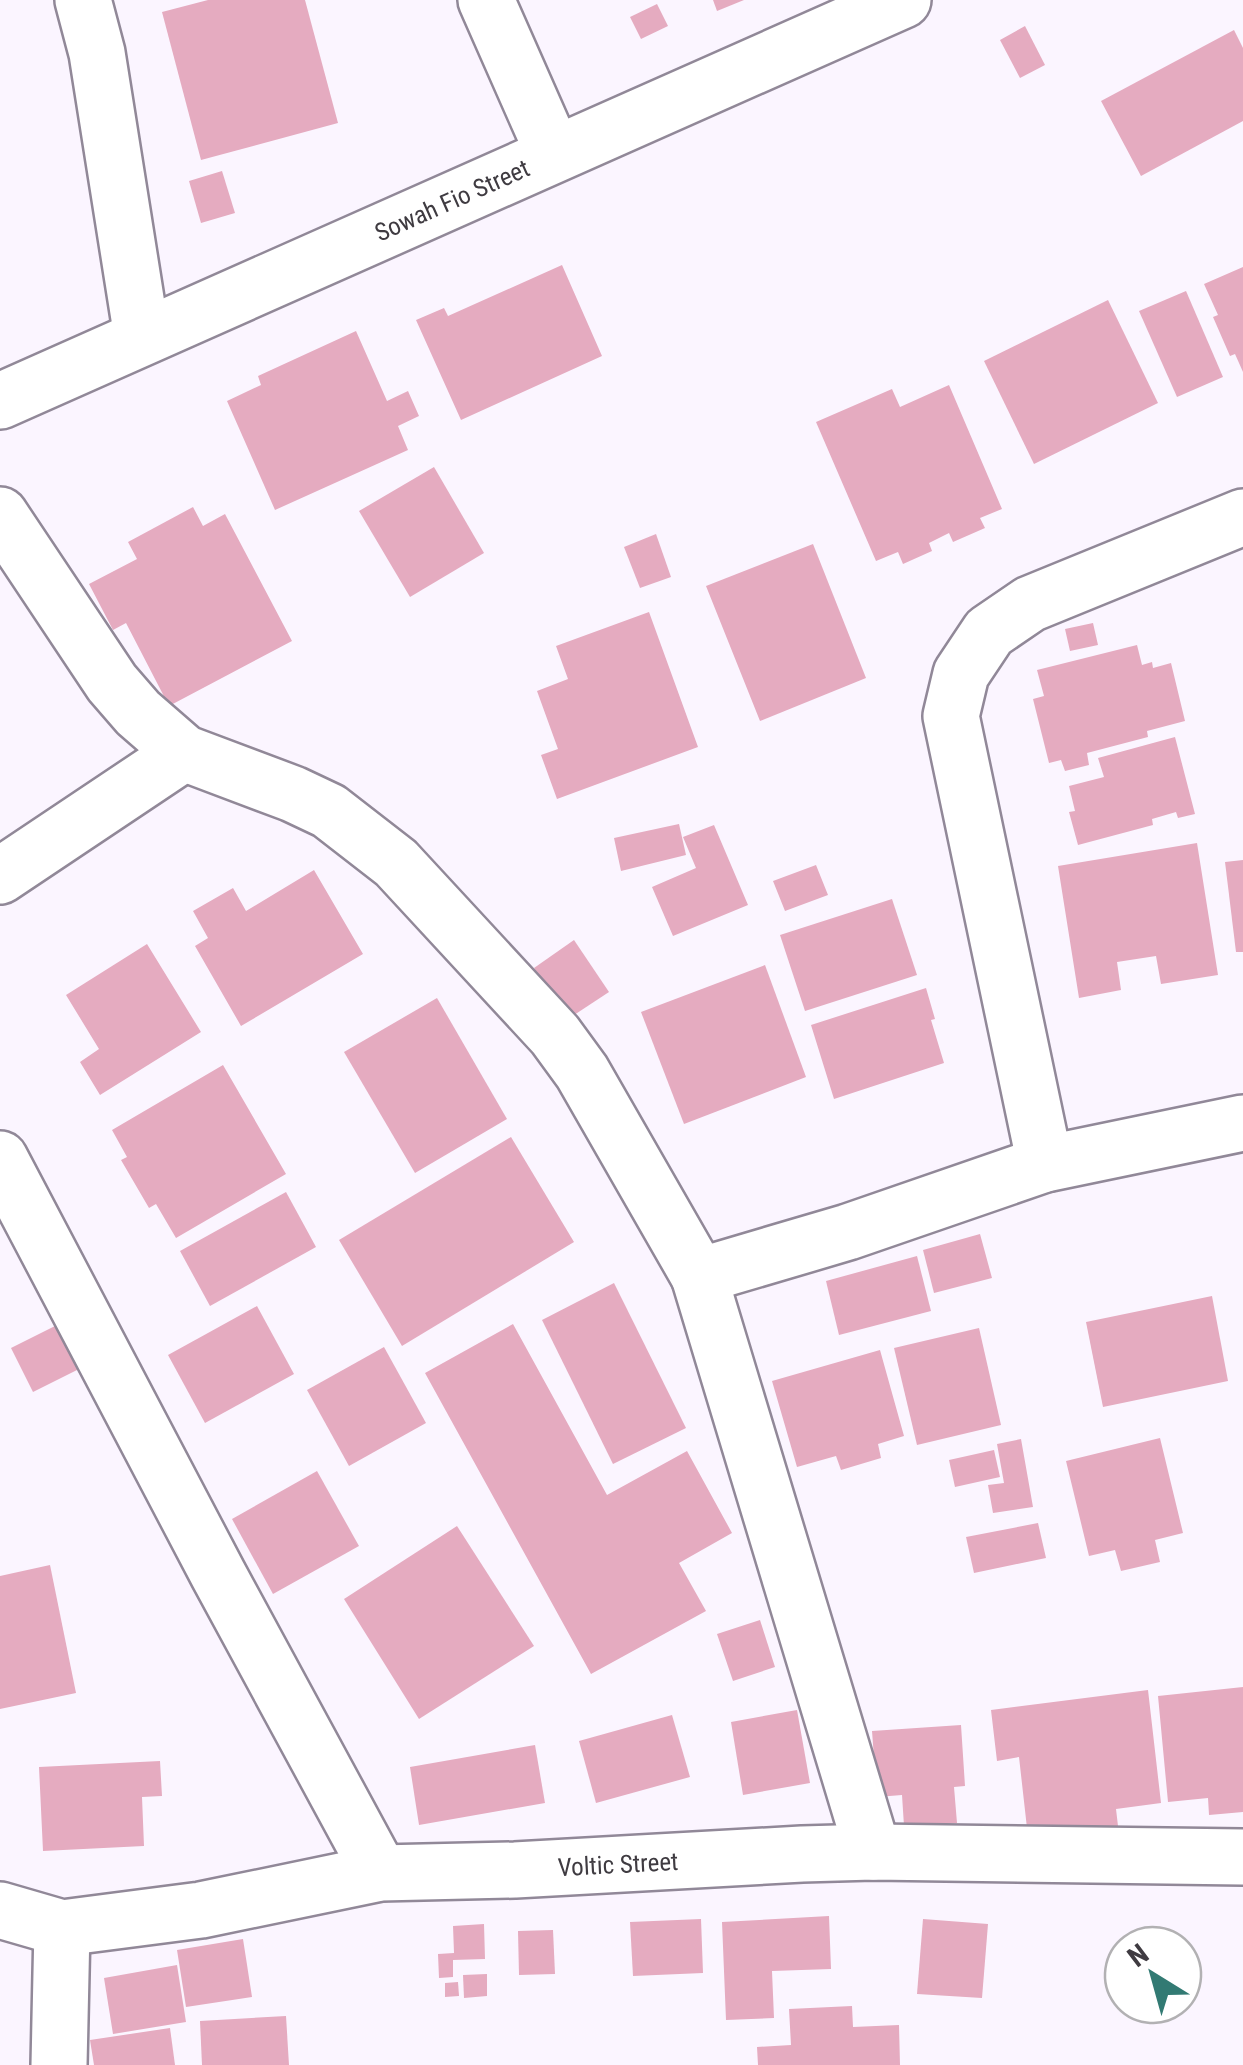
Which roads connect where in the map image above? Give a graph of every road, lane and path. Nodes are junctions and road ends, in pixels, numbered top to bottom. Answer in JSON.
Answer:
{"nodes":[{"id":1,"x":83,"y":0,"type":"edge"},
{"id":2,"x":486,"y":0,"type":"edge"},
{"id":3,"x":904,"y":0,"type":"edge"},
{"id":4,"x":554,"y":154,"type":"junction"},
{"id":5,"x":142,"y":337,"type":"junction"},
{"id":6,"x":0,"y":400,"type":"edge"},
{"id":7,"x":0,"y":515,"type":"edge"},
{"id":8,"x":1243,"y":517,"type":"edge"},
{"id":9,"x":184,"y":754,"type":"junction"},
{"id":10,"x":0,"y":876,"type":"edge"},
{"id":11,"x":1243,"y":1122,"type":"edge"},
{"id":12,"x":0,"y":1159,"type":"edge"},
{"id":13,"x":1044,"y":1164,"type":"junction"},
{"id":14,"x":698,"y":1276,"type":"junction"},
{"id":15,"x":874,"y":1852,"type":"junction"},
{"id":16,"x":1243,"y":1857,"type":"edge"},
{"id":17,"x":380,"y":1873,"type":"junction"},
{"id":18,"x":0,"y":1910,"type":"edge"},
{"id":19,"x":62,"y":1928,"type":"junction"},
{"id":20,"x":60,"y":2065,"type":"edge"}],
"edges":[{"from":1,"to":5,"type":"street"},
{"from":2,"to":4,"type":"street"},
{"from":3,"to":4,"type":"street","name":"Sowah Fio Street"},
{"from":4,"to":5,"type":"street","name":"Sowah Fio Street"},
{"from":5,"to":6,"type":"street","name":"Sowah Fio Street"},
{"from":7,"to":9,"type":"street"},
{"from":8,"to":13,"type":"street"},
{"from":9,"to":10,"type":"street"},
{"from":9,"to":14,"type":"street"},
{"from":11,"to":13,"type":"street"},
{"from":12,"to":17,"type":"street"},
{"from":13,"to":14,"type":"street"},
{"from":14,"to":15,"type":"street"},
{"from":15,"to":16,"type":"street","name":"Voltic Street"},
{"from":15,"to":17,"type":"street","name":"Voltic Street"},
{"from":17,"to":19,"type":"street","name":"Voltic Street"},
{"from":18,"to":19,"type":"street","name":"Voltic Street"},
{"from":19,"to":20,"type":"street"}]}
